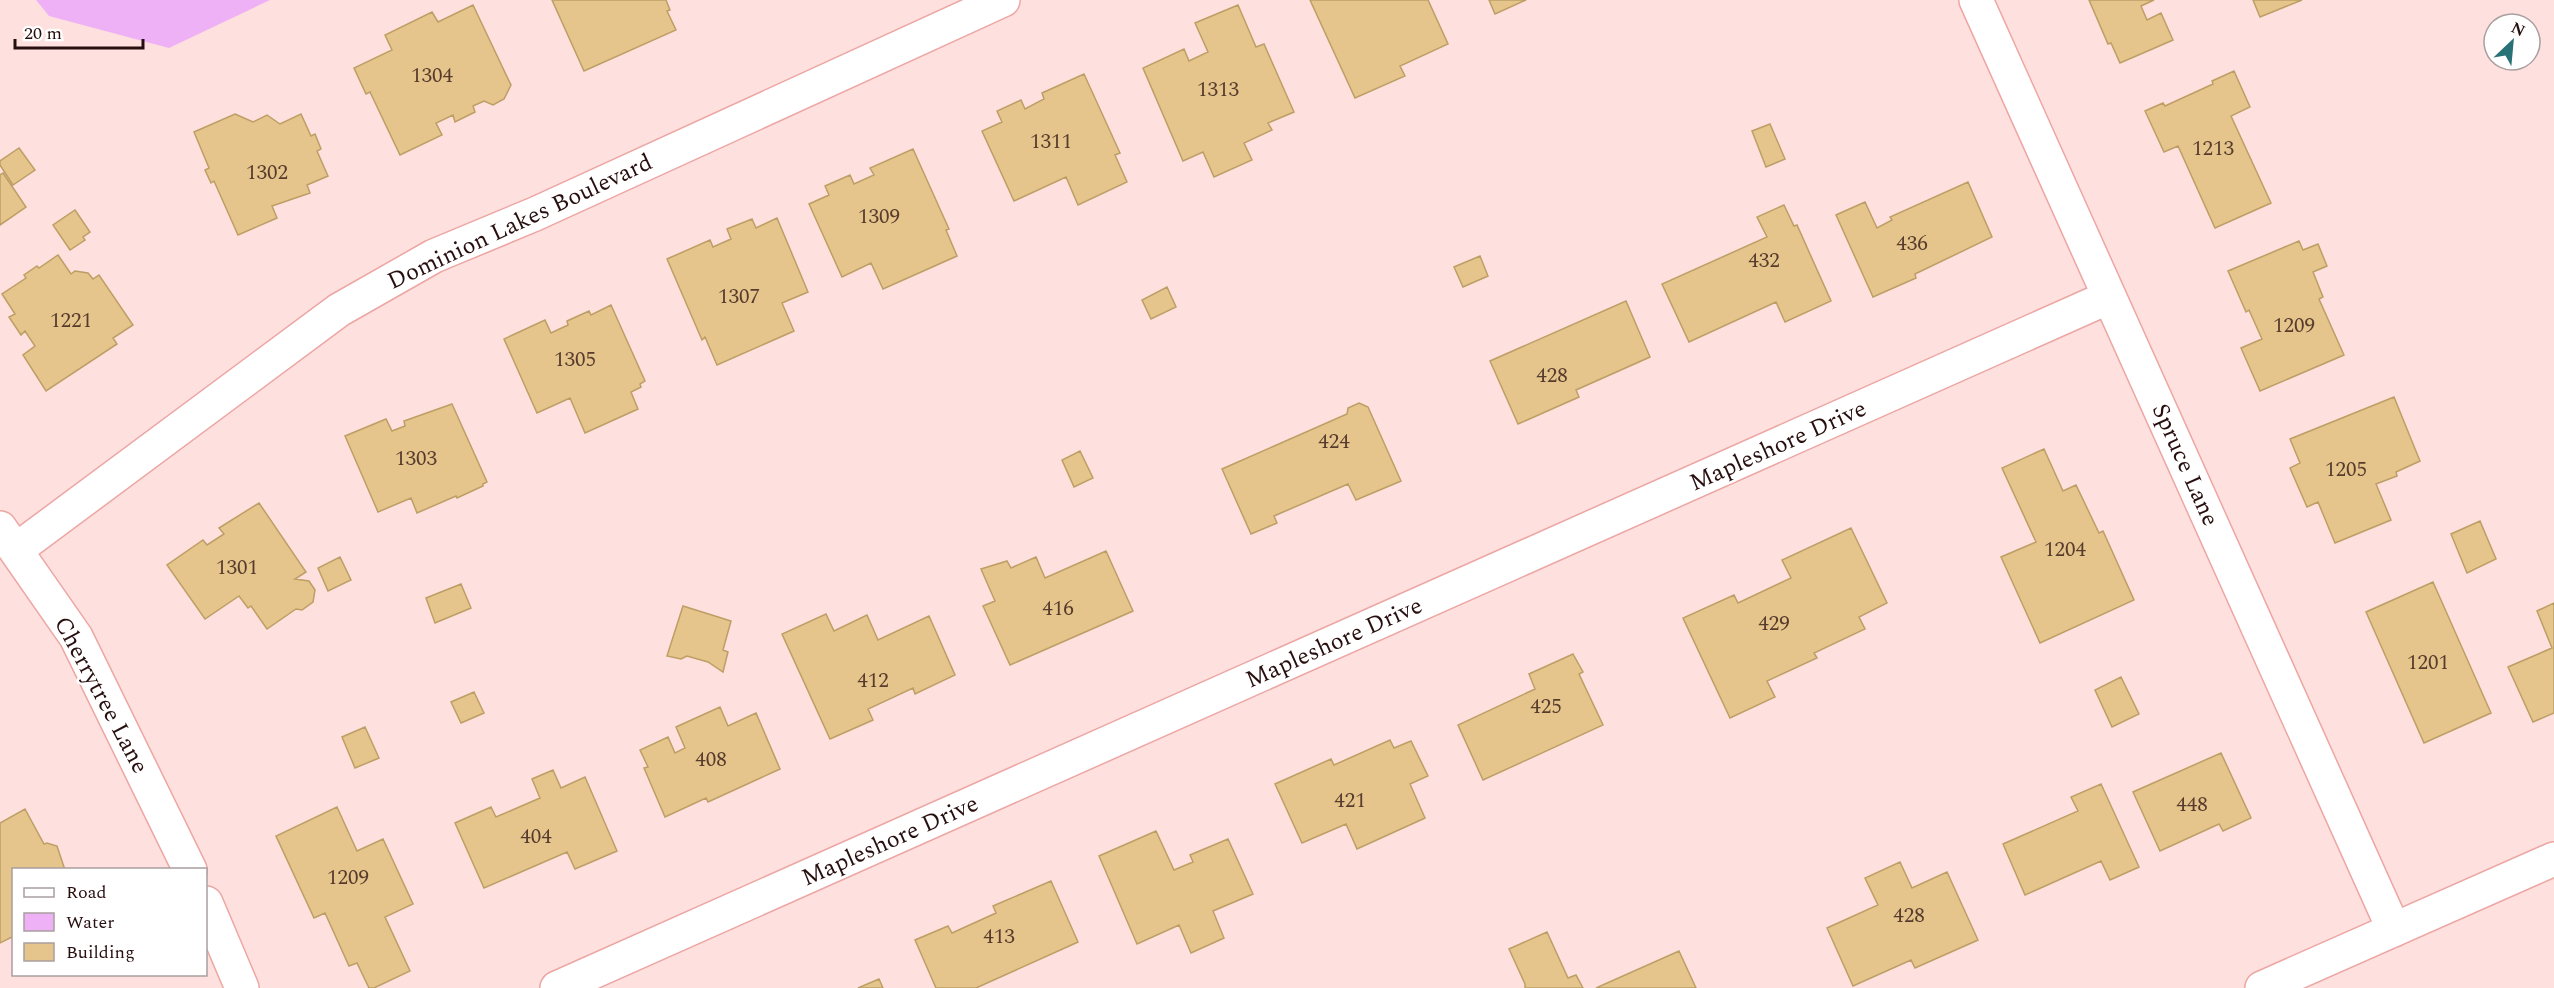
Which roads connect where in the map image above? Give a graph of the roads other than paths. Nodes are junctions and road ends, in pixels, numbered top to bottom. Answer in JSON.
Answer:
{"nodes":[{"id":1,"x":1003,"y":0,"type":"edge"},
{"id":2,"x":1976,"y":0,"type":"edge"},
{"id":3,"x":2109,"y":297,"type":"junction"},
{"id":4,"x":8,"y":539,"type":"edge"},
{"id":5,"x":2554,"y":859,"type":"edge"},
{"id":6,"x":188,"y":868,"type":"edge"},
{"id":7,"x":207,"y":905,"type":"edge"},
{"id":8,"x":2394,"y":930,"type":"junction"},
{"id":9,"x":242,"y":988,"type":"edge"},
{"id":10,"x":557,"y":988,"type":"edge"},
{"id":11,"x":2262,"y":988,"type":"edge"}],
"edges":[{"from":1,"to":4,"type":"street","name":"Dominion Lakes Boulevard"},
{"from":2,"to":3,"type":"street","name":"Spruce Lane"},
{"from":3,"to":8,"type":"street","name":"Spruce Lane"},
{"from":3,"to":10,"type":"street","name":"Mapleshore Drive"},
{"from":4,"to":6,"type":"street","name":"Cherrytree Lane"},
{"from":5,"to":8,"type":"street"},
{"from":7,"to":9,"type":"street"},
{"from":8,"to":11,"type":"street"}]}
